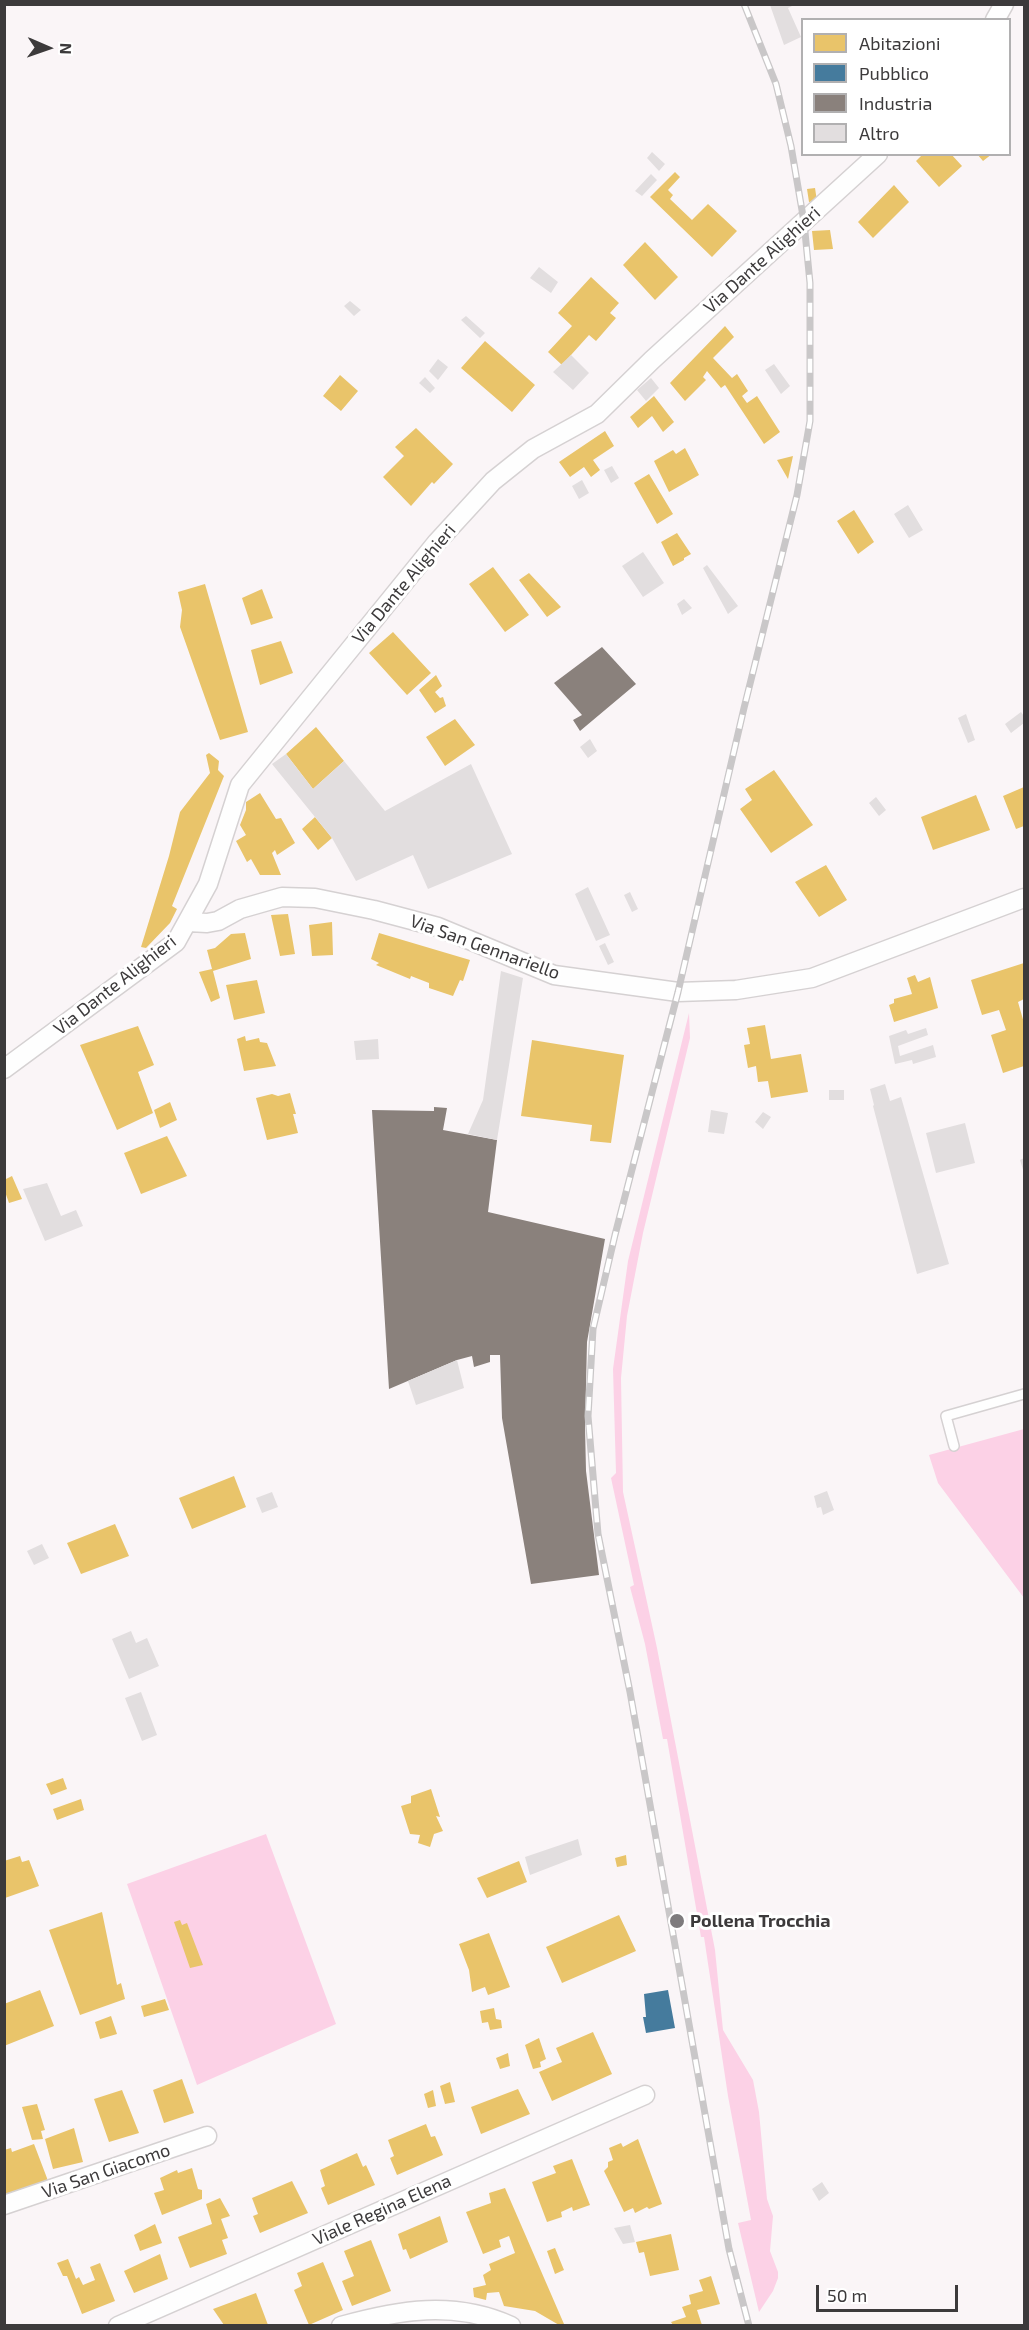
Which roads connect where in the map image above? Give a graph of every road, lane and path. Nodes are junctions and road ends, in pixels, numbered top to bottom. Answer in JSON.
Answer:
{"nodes":[{"id":1,"x":1004,"y":4,"type":"edge"},
{"id":2,"x":996,"y":18,"type":"edge"},
{"id":3,"x":876,"y":156,"type":"edge"},
{"id":4,"x":1024,"y":898,"type":"edge"},
{"id":5,"x":188,"y":922,"type":"junction"},
{"id":6,"x":4,"y":1069,"type":"edge"},
{"id":7,"x":1024,"y":1394,"type":"edge"},
{"id":8,"x":954,"y":1446,"type":"dead end"},
{"id":9,"x":645,"y":2095,"type":"dead end"},
{"id":10,"x":207,"y":2136,"type":"dead end"},
{"id":11,"x":4,"y":2205,"type":"edge"},
{"id":12,"x":118,"y":2325,"type":"edge"},
{"id":13,"x":342,"y":2325,"type":"edge"},
{"id":14,"x":511,"y":2325,"type":"edge"}],
"edges":[{"from":1,"to":2,"type":"street"},
{"from":3,"to":5,"type":"street","name":"Via Dante Alighieri"},
{"from":4,"to":5,"type":"street","name":"Via San Gennariello"},
{"from":5,"to":6,"type":"street","name":"Via Dante Alighieri"},
{"from":7,"to":8,"type":"lane"},
{"from":9,"to":12,"type":"street","name":"Viale Regina Elena"},
{"from":10,"to":11,"type":"street","name":"Via San Giacomo"},
{"from":13,"to":14,"type":"street"}]}
